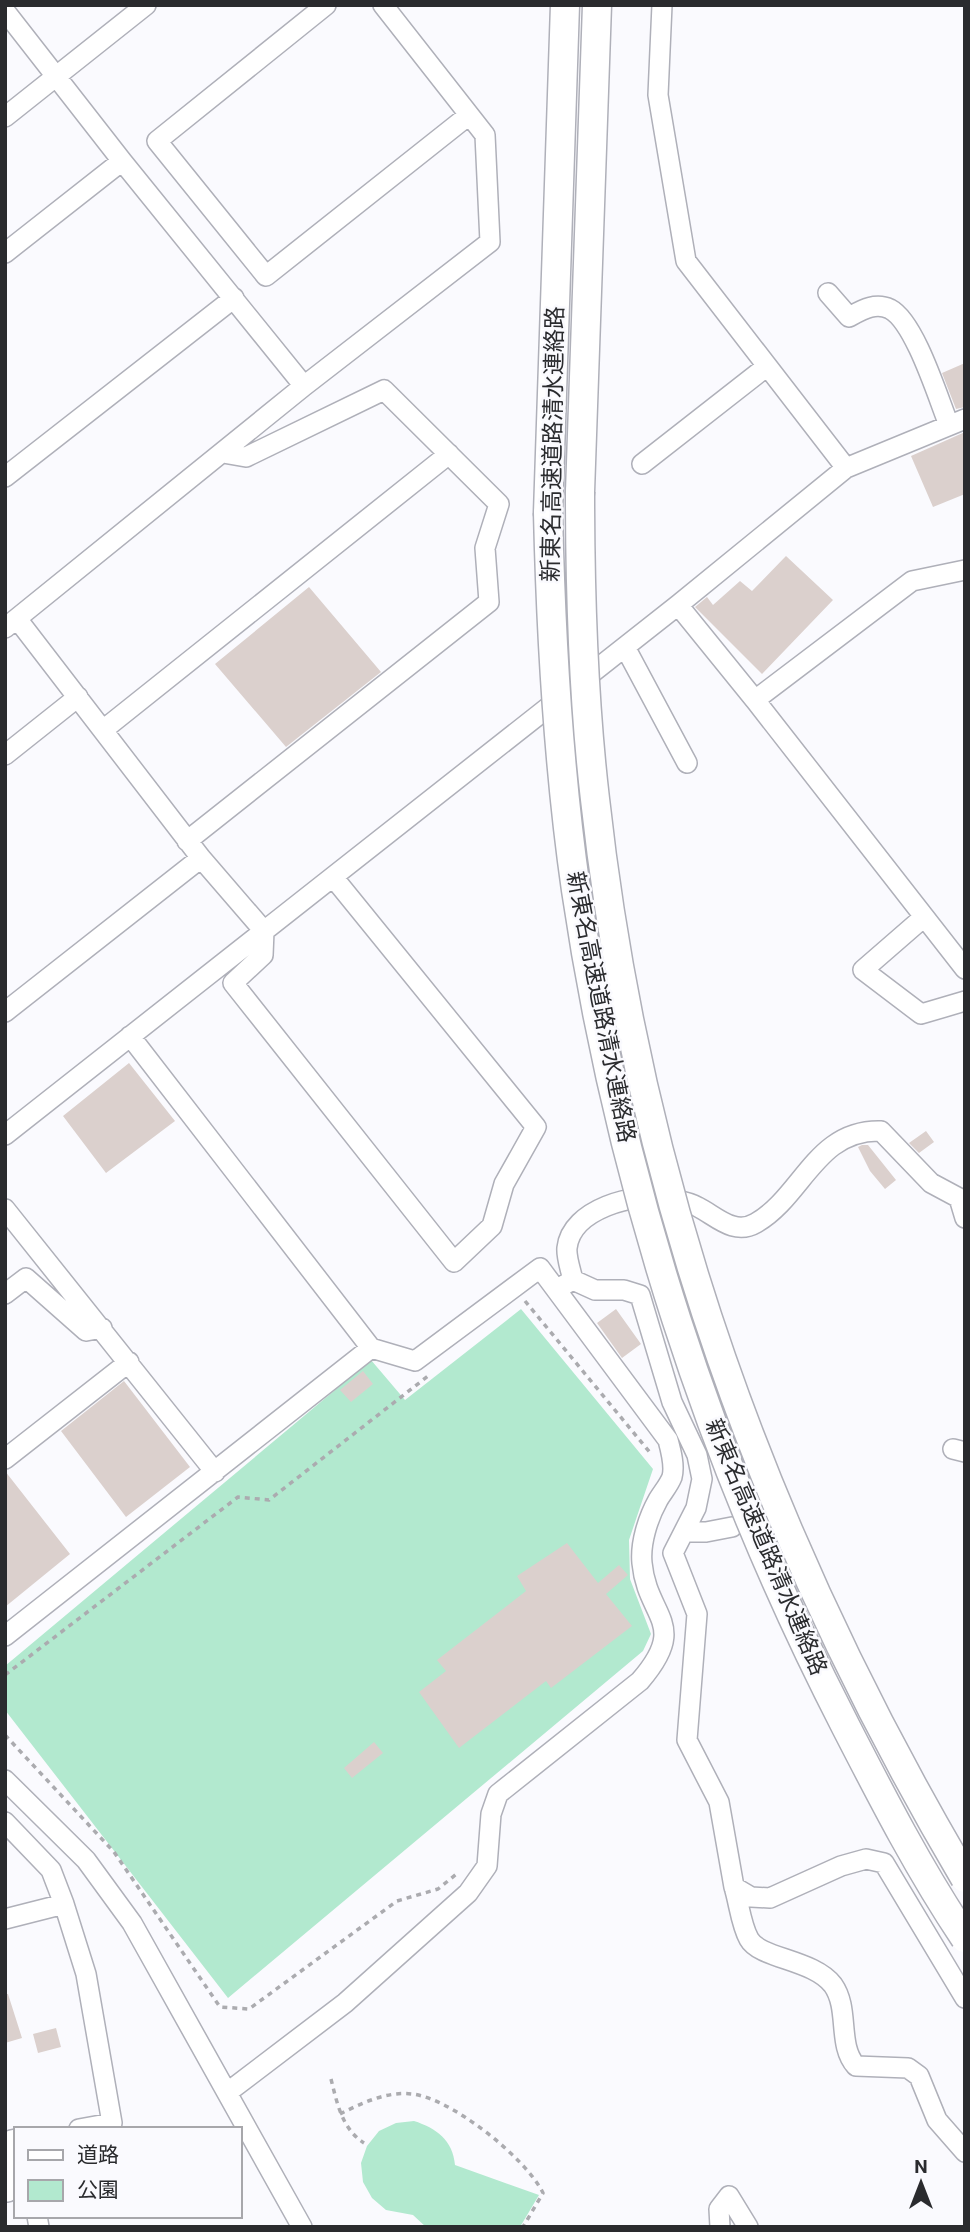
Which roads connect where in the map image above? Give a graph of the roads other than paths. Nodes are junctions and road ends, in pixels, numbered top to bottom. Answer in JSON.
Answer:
{"nodes":[{"id":1,"x":146,"y":5,"type":"edge"},
{"id":2,"x":326,"y":5,"type":"edge"},
{"id":3,"x":383,"y":5,"type":"edge"},
{"id":4,"x":565,"y":5,"type":"edge"},
{"id":5,"x":597,"y":5,"type":"edge"},
{"id":6,"x":662,"y":5,"type":"edge"},
{"id":7,"x":5,"y":11,"type":"edge"},
{"id":8,"x":55,"y":77,"type":"junction"},
{"id":9,"x":469,"y":115,"type":"junction"},
{"id":10,"x":5,"y":117,"type":"edge"},
{"id":11,"x":122,"y":161,"type":"junction"},
{"id":12,"x":5,"y":253,"type":"edge"},
{"id":13,"x":828,"y":293,"type":"dead end"},
{"id":14,"x":234,"y":298,"type":"junction"},
{"id":15,"x":766,"y":367,"type":"junction"},
{"id":16,"x":304,"y":386,"type":"junction"},
{"id":17,"x":957,"y":422,"type":"edge"},
{"id":18,"x":223,"y":453,"type":"junction"},
{"id":19,"x":449,"y":454,"type":"junction"},
{"id":20,"x":642,"y":464,"type":"dead end"},
{"id":21,"x":846,"y":468,"type":"junction"},
{"id":22,"x":5,"y":477,"type":"edge"},
{"id":23,"x":965,"y":570,"type":"edge"},
{"id":24,"x":678,"y":606,"type":"junction"},
{"id":25,"x":12,"y":624,"type":"edge"},
{"id":26,"x":625,"y":648,"type":"junction"},
{"id":27,"x":78,"y":697,"type":"junction"},
{"id":28,"x":755,"y":700,"type":"junction"},
{"id":29,"x":103,"y":730,"type":"junction"},
{"id":30,"x":5,"y":755,"type":"edge"},
{"id":31,"x":687,"y":763,"type":"dead end"},
{"id":32,"x":187,"y":841,"type":"junction"},
{"id":33,"x":201,"y":858,"type":"junction"},
{"id":34,"x":333,"y":877,"type":"junction"},
{"id":35,"x":924,"y":917,"type":"junction"},
{"id":36,"x":264,"y":931,"type":"junction"},
{"id":37,"x":965,"y":969,"type":"edge"},
{"id":38,"x":965,"y":1001,"type":"edge"},
{"id":39,"x":5,"y":1012,"type":"edge"},
{"id":40,"x":131,"y":1036,"type":"junction"},
{"id":41,"x":5,"y":1135,"type":"edge"},
{"id":42,"x":5,"y":1209,"type":"edge"},
{"id":43,"x":965,"y":1217,"type":"edge"},
{"id":44,"x":565,"y":1285,"type":"junction"},
{"id":45,"x":5,"y":1294,"type":"edge"},
{"id":46,"x":102,"y":1328,"type":"junction"},
{"id":47,"x":371,"y":1349,"type":"junction"},
{"id":48,"x":129,"y":1362,"type":"junction"},
{"id":49,"x":5,"y":1459,"type":"edge"},
{"id":50,"x":215,"y":1472,"type":"junction"},
{"id":51,"x":732,"y":1527,"type":"dead end"},
{"id":52,"x":686,"y":1532,"type":"junction"},
{"id":53,"x":5,"y":1636,"type":"edge"},
{"id":54,"x":5,"y":1780,"type":"edge"},
{"id":55,"x":5,"y":1822,"type":"edge"},
{"id":56,"x":965,"y":1878,"type":"edge"},
{"id":57,"x":734,"y":1887,"type":"junction"},
{"id":58,"x":64,"y":1904,"type":"junction"},
{"id":59,"x":5,"y":1919,"type":"edge"},
{"id":60,"x":965,"y":1938,"type":"edge"},
{"id":61,"x":965,"y":1998,"type":"edge"},
{"id":62,"x":228,"y":2092,"type":"junction"},
{"id":63,"x":90,"y":2127,"type":"edge"},
{"id":64,"x":14,"y":2139,"type":"edge"},
{"id":65,"x":965,"y":2152,"type":"edge"},
{"id":66,"x":10,"y":2192,"type":"edge"},
{"id":67,"x":302,"y":2227,"type":"edge"},
{"id":68,"x":720,"y":2227,"type":"edge"},
{"id":69,"x":748,"y":2227,"type":"edge"}],
"edges":[{"from":1,"to":8,"type":"street"},
{"from":2,"to":9,"type":"street"},
{"from":3,"to":9,"type":"street"},
{"from":4,"to":60,"type":"highway","name":"新東名高速道路清水連絡路","bridge":true},
{"from":5,"to":56,"type":"highway","name":"新東名高速道路清水連絡路","bridge":true},
{"from":6,"to":15,"type":"street"},
{"from":7,"to":8,"type":"street"},
{"from":8,"to":10,"type":"street"},
{"from":8,"to":11,"type":"street"},
{"from":9,"to":16,"type":"street"},
{"from":11,"to":12,"type":"street"},
{"from":11,"to":14,"type":"street"},
{"from":13,"to":17,"type":"street"},
{"from":14,"to":16,"type":"street"},
{"from":14,"to":22,"type":"street"},
{"from":15,"to":20,"type":"street"},
{"from":15,"to":21,"type":"street"},
{"from":16,"to":18,"type":"street"},
{"from":17,"to":21,"type":"street"},
{"from":18,"to":19,"type":"street"},
{"from":18,"to":25,"type":"street"},
{"from":19,"to":29,"type":"street"},
{"from":19,"to":32,"type":"street"},
{"from":21,"to":24,"type":"street"},
{"from":23,"to":28,"type":"street"},
{"from":24,"to":26,"type":"street"},
{"from":24,"to":28,"type":"street"},
{"from":25,"to":27,"type":"street"},
{"from":26,"to":31,"type":"street"},
{"from":26,"to":34,"type":"street"},
{"from":27,"to":29,"type":"street"},
{"from":27,"to":30,"type":"street"},
{"from":28,"to":35,"type":"street"},
{"from":29,"to":32,"type":"street"},
{"from":32,"to":33,"type":"street"},
{"from":33,"to":36,"type":"street"},
{"from":33,"to":39,"type":"street"},
{"from":34,"to":36,"type":"street"},
{"from":34,"to":36,"type":"street"},
{"from":35,"to":37,"type":"street"},
{"from":35,"to":38,"type":"street"},
{"from":36,"to":40,"type":"street"},
{"from":40,"to":41,"type":"street"},
{"from":40,"to":47,"type":"street"},
{"from":42,"to":46,"type":"street"},
{"from":43,"to":44,"type":"street"},
{"from":44,"to":47,"type":"street"},
{"from":44,"to":52,"type":"street"},
{"from":44,"to":62,"type":"street"},
{"from":45,"to":46,"type":"street"},
{"from":46,"to":48,"type":"street"},
{"from":47,"to":50,"type":"street"},
{"from":48,"to":49,"type":"street"},
{"from":48,"to":50,"type":"street"},
{"from":50,"to":53,"type":"street"},
{"from":51,"to":52,"type":"street"},
{"from":52,"to":57,"type":"street"},
{"from":54,"to":62,"type":"street"},
{"from":55,"to":58,"type":"street"},
{"from":57,"to":61,"type":"street"},
{"from":57,"to":65,"type":"street"},
{"from":58,"to":59,"type":"street"},
{"from":58,"to":63,"type":"street"},
{"from":62,"to":67,"type":"street"},
{"from":64,"to":66,"type":"street"},
{"from":68,"to":69,"type":"street"}]}
